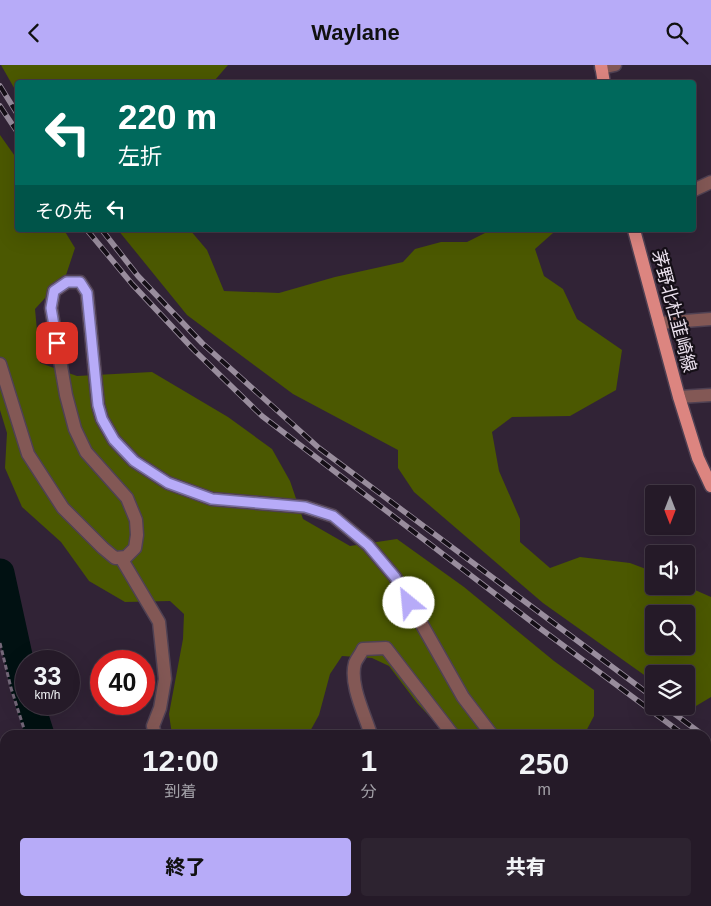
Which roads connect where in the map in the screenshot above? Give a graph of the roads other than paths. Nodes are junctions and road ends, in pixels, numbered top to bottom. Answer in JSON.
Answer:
{"nodes":[{"id":1,"x":615,"y":65,"type":"edge"},
{"id":2,"x":601,"y":66,"type":"edge"},
{"id":3,"x":603,"y":80,"type":"edge"},
{"id":4,"x":711,"y":183,"type":"edge"},
{"id":5,"x":696,"y":189,"type":"edge"},
{"id":6,"x":635,"y":232,"type":"edge"},
{"id":7,"x":711,"y":319,"type":"edge"},
{"id":8,"x":659,"y":323,"type":"junction"},
{"id":9,"x":0,"y":364,"type":"edge"},
{"id":10,"x":711,"y":395,"type":"edge"},
{"id":11,"x":679,"y":397,"type":"junction"},
{"id":12,"x":711,"y":486,"type":"edge"},
{"id":13,"x":121,"y":559,"type":"junction"},
{"id":14,"x":154,"y":730,"type":"edge"},
{"id":15,"x":369,"y":730,"type":"edge"},
{"id":16,"x":449,"y":730,"type":"edge"},
{"id":17,"x":488,"y":730,"type":"edge"}],
"edges":[{"from":1,"to":2,"type":"street"},
{"from":2,"to":3,"type":"main road"},
{"from":4,"to":5,"type":"street"},
{"from":6,"to":8,"type":"main road","name":"茅野北杜韮崎線"},
{"from":7,"to":8,"type":"street"},
{"from":8,"to":11,"type":"main road","name":"茅野北杜韮崎線"},
{"from":9,"to":13,"type":"street"},
{"from":10,"to":11,"type":"street"},
{"from":11,"to":12,"type":"main road","name":"茅野北杜韮崎線"},
{"from":13,"to":14,"type":"street"},
{"from":13,"to":17,"type":"street"},
{"from":15,"to":16,"type":"street"}]}
